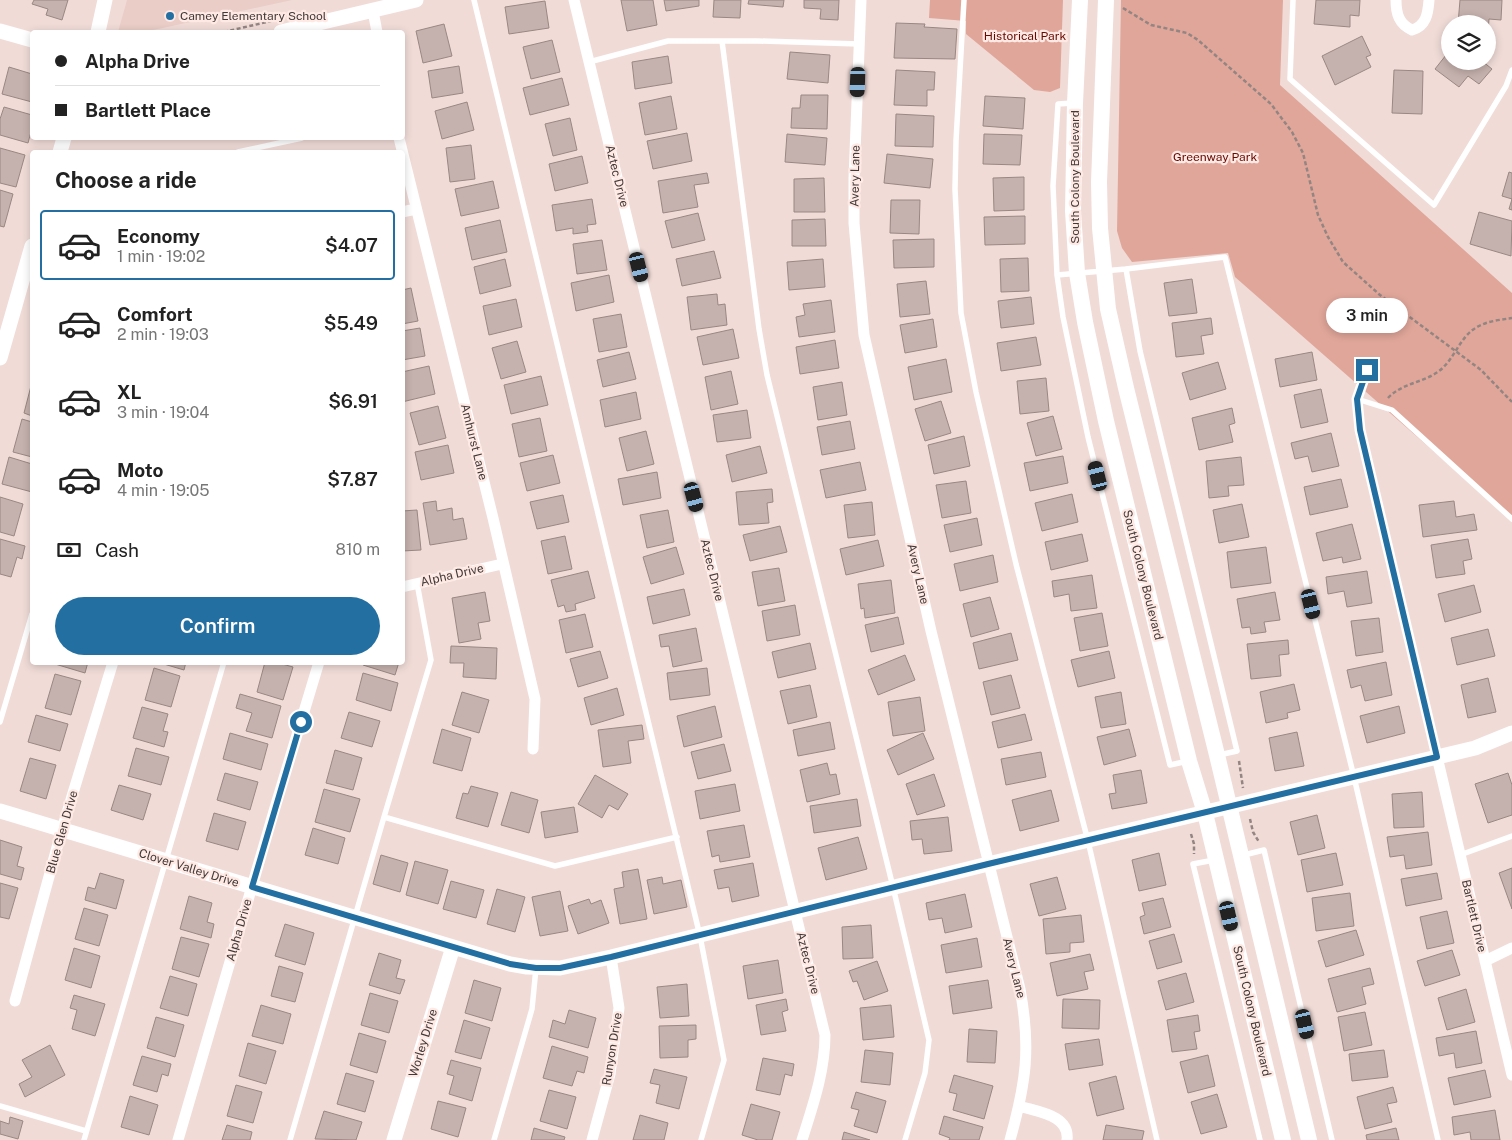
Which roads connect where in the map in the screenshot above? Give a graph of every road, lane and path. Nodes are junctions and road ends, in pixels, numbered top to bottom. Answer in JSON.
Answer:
{"nodes":[{"id":1,"x":104,"y":0,"type":"edge"},
{"id":2,"x":416,"y":0,"type":"edge"},
{"id":3,"x":474,"y":0,"type":"edge"},
{"id":4,"x":574,"y":0,"type":"edge"},
{"id":5,"x":861,"y":0,"type":"edge"},
{"id":6,"x":964,"y":0,"type":"edge"},
{"id":7,"x":1080,"y":0,"type":"edge"},
{"id":8,"x":1106,"y":0,"type":"edge"},
{"id":9,"x":1293,"y":0,"type":"edge"},
{"id":10,"x":1396,"y":0,"type":"edge"},
{"id":11,"x":1429,"y":0,"type":"edge"},
{"id":12,"x":1123,"y":8,"type":"dead end"},
{"id":13,"x":373,"y":11,"type":"junction"},
{"id":14,"x":0,"y":30,"type":"edge"},
{"id":15,"x":98,"y":30,"type":"edge"},
{"id":16,"x":290,"y":30,"type":"edge"},
{"id":17,"x":377,"y":30,"type":"edge"},
{"id":18,"x":30,"y":39,"type":"edge"},
{"id":19,"x":722,"y":41,"type":"junction"},
{"id":20,"x":859,"y":44,"type":"junction"},
{"id":21,"x":589,"y":62,"type":"junction"},
{"id":22,"x":1512,"y":70,"type":"edge"},
{"id":23,"x":1075,"y":103,"type":"junction"},
{"id":24,"x":293,"y":140,"type":"edge"},
{"id":25,"x":247,"y":150,"type":"edge"},
{"id":26,"x":405,"y":163,"type":"edge"},
{"id":27,"x":416,"y":209,"type":"junction"},
{"id":28,"x":405,"y":211,"type":"edge"},
{"id":29,"x":30,"y":253,"type":"edge"},
{"id":30,"x":1126,"y":269,"type":"junction"},
{"id":31,"x":1104,"y":271,"type":"junction"},
{"id":32,"x":1077,"y":274,"type":"junction"},
{"id":33,"x":1057,"y":275,"type":"junction"},
{"id":34,"x":1512,"y":318,"type":"edge"},
{"id":35,"x":1457,"y":351,"type":"junction"},
{"id":36,"x":0,"y":358,"type":"edge"},
{"id":37,"x":1367,"y":370,"type":"dead end"},
{"id":38,"x":1357,"y":399,"type":"junction"},
{"id":39,"x":1512,"y":402,"type":"edge"},
{"id":40,"x":1384,"y":407,"type":"junction"},
{"id":41,"x":1512,"y":519,"type":"edge"},
{"id":42,"x":502,"y":564,"type":"junction"},
{"id":43,"x":417,"y":583,"type":"junction"},
{"id":44,"x":405,"y":586,"type":"edge"},
{"id":45,"x":30,"y":621,"type":"edge"},
{"id":46,"x":112,"y":665,"type":"edge"},
{"id":47,"x":223,"y":665,"type":"edge"},
{"id":48,"x":318,"y":665,"type":"edge"},
{"id":49,"x":0,"y":722,"type":"edge"},
{"id":50,"x":1512,"y":733,"type":"edge"},
{"id":51,"x":533,"y":749,"type":"dead end"},
{"id":52,"x":1237,"y":751,"type":"junction"},
{"id":53,"x":1217,"y":755,"type":"junction"},
{"id":54,"x":1437,"y":757,"type":"junction"},
{"id":55,"x":1189,"y":761,"type":"junction"},
{"id":56,"x":1354,"y":777,"type":"junction"},
{"id":57,"x":1244,"y":792,"type":"dead end"},
{"id":58,"x":1230,"y":807,"type":"junction"},
{"id":59,"x":0,"y":811,"type":"edge"},
{"id":60,"x":1205,"y":813,"type":"junction"},
{"id":61,"x":384,"y":817,"type":"junction"},
{"id":62,"x":1250,"y":819,"type":"dead end"},
{"id":63,"x":62,"y":830,"type":"junction"},
{"id":64,"x":1192,"y":834,"type":"dead end"},
{"id":65,"x":1512,"y":836,"type":"edge"},
{"id":66,"x":677,"y":837,"type":"junction"},
{"id":67,"x":1088,"y":841,"type":"junction"},
{"id":68,"x":1264,"y":850,"type":"junction"},
{"id":69,"x":1460,"y":855,"type":"junction"},
{"id":70,"x":1242,"y":856,"type":"junction"},
{"id":71,"x":1216,"y":860,"type":"junction"},
{"id":72,"x":166,"y":861,"type":"junction"},
{"id":73,"x":988,"y":864,"type":"junction"},
{"id":74,"x":1193,"y":864,"type":"junction"},
{"id":75,"x":252,"y":887,"type":"junction"},
{"id":76,"x":894,"y":887,"type":"junction"},
{"id":77,"x":795,"y":912,"type":"junction"},
{"id":78,"x":356,"y":918,"type":"junction"},
{"id":79,"x":700,"y":936,"type":"junction"},
{"id":80,"x":452,"y":947,"type":"junction"},
{"id":81,"x":1512,"y":948,"type":"edge"},
{"id":82,"x":611,"y":957,"type":"junction"},
{"id":83,"x":1485,"y":961,"type":"junction"},
{"id":84,"x":536,"y":968,"type":"junction"},
{"id":85,"x":15,"y":1002,"type":"dead end"},
{"id":86,"x":1508,"y":1043,"type":"edge"},
{"id":87,"x":1512,"y":1075,"type":"edge"},
{"id":88,"x":0,"y":1106,"type":"edge"},
{"id":89,"x":1020,"y":1106,"type":"junction"},
{"id":90,"x":86,"y":1131,"type":"junction"},
{"id":91,"x":84,"y":1140,"type":"edge"},
{"id":92,"x":178,"y":1140,"type":"edge"},
{"id":93,"x":290,"y":1140,"type":"edge"},
{"id":94,"x":394,"y":1140,"type":"edge"},
{"id":95,"x":494,"y":1140,"type":"edge"},
{"id":96,"x":592,"y":1140,"type":"edge"},
{"id":97,"x":701,"y":1140,"type":"edge"},
{"id":98,"x":802,"y":1140,"type":"edge"},
{"id":99,"x":905,"y":1140,"type":"edge"},
{"id":100,"x":1010,"y":1140,"type":"edge"},
{"id":101,"x":1067,"y":1140,"type":"edge"},
{"id":102,"x":1157,"y":1140,"type":"edge"},
{"id":103,"x":1260,"y":1140,"type":"edge"},
{"id":104,"x":1283,"y":1140,"type":"edge"},
{"id":105,"x":1309,"y":1140,"type":"edge"},
{"id":106,"x":1332,"y":1140,"type":"edge"},
{"id":107,"x":1438,"y":1140,"type":"edge"}],
"edges":[{"from":1,"to":15,"type":"street"},
{"from":2,"to":13,"type":"street"},
{"from":3,"to":66,"type":"lane"},
{"from":4,"to":21,"type":"street","name":"Aztec Drive"},
{"from":5,"to":20,"type":"street","name":"Avery Lane"},
{"from":6,"to":67,"type":"lane"},
{"from":7,"to":23,"type":"main road","name":"South Colony Boulevard"},
{"from":8,"to":31,"type":"main road","name":"South Colony Boulevard"},
{"from":9,"to":22,"type":"lane"},
{"from":10,"to":11,"type":"street"},
{"from":12,"to":35,"type":"path"},
{"from":13,"to":16,"type":"street"},
{"from":13,"to":17,"type":"street"},
{"from":14,"to":18,"type":"street"},
{"from":19,"to":20,"type":"lane"},
{"from":19,"to":21,"type":"lane"},
{"from":19,"to":76,"type":"lane"},
{"from":20,"to":73,"type":"street","name":"Avery Lane"},
{"from":21,"to":77,"type":"street","name":"Aztec Drive"},
{"from":23,"to":32,"type":"main road","name":"South Colony Boulevard"},
{"from":23,"to":33,"type":"lane"},
{"from":24,"to":25,"type":"lane"},
{"from":26,"to":27,"type":"street","name":"Amhurst Lane"},
{"from":27,"to":28,"type":"street"},
{"from":27,"to":42,"type":"street","name":"Amhurst Lane"},
{"from":29,"to":36,"type":"street"},
{"from":30,"to":31,"type":"lane"},
{"from":30,"to":52,"type":"lane"},
{"from":30,"to":56,"type":"lane"},
{"from":31,"to":32,"type":"lane"},
{"from":31,"to":53,"type":"main road","name":"South Colony Boulevard"},
{"from":32,"to":33,"type":"lane"},
{"from":32,"to":55,"type":"main road","name":"South Colony Boulevard"},
{"from":33,"to":55,"type":"lane"},
{"from":34,"to":35,"type":"path"},
{"from":35,"to":39,"type":"path"},
{"from":35,"to":40,"type":"path"},
{"from":37,"to":38,"type":"street"},
{"from":38,"to":40,"type":"lane"},
{"from":38,"to":54,"type":"street","name":"Bartlett Drive"},
{"from":40,"to":41,"type":"lane"},
{"from":42,"to":43,"type":"street","name":"Alpha Drive"},
{"from":42,"to":51,"type":"street","name":"Amhurst Lane"},
{"from":43,"to":44,"type":"street","name":"Alpha Drive"},
{"from":43,"to":61,"type":"lane"},
{"from":45,"to":49,"type":"lane"},
{"from":46,"to":63,"type":"street","name":"Blue Glen Drive"},
{"from":47,"to":72,"type":"lane"},
{"from":48,"to":75,"type":"street","name":"Alpha Drive"},
{"from":50,"to":54,"type":"street","name":"Clover Valley Drive"},
{"from":52,"to":53,"type":"lane"},
{"from":52,"to":57,"type":"path"},
{"from":53,"to":58,"type":"main road","name":"South Colony Boulevard"},
{"from":54,"to":56,"type":"street","name":"Clover Valley Drive"},
{"from":54,"to":69,"type":"street","name":"Bartlett Drive"},
{"from":55,"to":60,"type":"main road","name":"South Colony Boulevard"},
{"from":56,"to":58,"type":"street","name":"Clover Valley Drive"},
{"from":56,"to":107,"type":"lane"},
{"from":58,"to":60,"type":"street","name":"Clover Valley Drive"},
{"from":58,"to":70,"type":"main road","name":"South Colony Boulevard"},
{"from":59,"to":63,"type":"street","name":"Clover Valley Drive"},
{"from":60,"to":67,"type":"street","name":"Clover Valley Drive"},
{"from":60,"to":71,"type":"main road","name":"South Colony Boulevard"},
{"from":61,"to":66,"type":"lane"},
{"from":61,"to":78,"type":"lane"},
{"from":62,"to":68,"type":"path"},
{"from":63,"to":72,"type":"street","name":"Clover Valley Drive"},
{"from":63,"to":85,"type":"street","name":"Blue Glen Drive"},
{"from":64,"to":74,"type":"path"},
{"from":65,"to":69,"type":"lane"},
{"from":66,"to":79,"type":"lane"},
{"from":67,"to":73,"type":"street","name":"Clover Valley Drive"},
{"from":67,"to":102,"type":"lane"},
{"from":68,"to":70,"type":"lane"},
{"from":68,"to":106,"type":"lane"},
{"from":69,"to":83,"type":"street","name":"Bartlett Drive"},
{"from":70,"to":105,"type":"main road","name":"South Colony Boulevard"},
{"from":71,"to":74,"type":"lane"},
{"from":71,"to":104,"type":"main road","name":"South Colony Boulevard"},
{"from":72,"to":75,"type":"street","name":"Clover Valley Drive"},
{"from":72,"to":90,"type":"lane"},
{"from":73,"to":76,"type":"street","name":"Clover Valley Drive"},
{"from":73,"to":89,"type":"street","name":"Avery Lane"},
{"from":74,"to":103,"type":"lane"},
{"from":75,"to":78,"type":"street","name":"Clover Valley Drive"},
{"from":75,"to":92,"type":"street","name":"Alpha Drive"},
{"from":76,"to":77,"type":"street","name":"Clover Valley Drive"},
{"from":76,"to":99,"type":"lane"},
{"from":77,"to":79,"type":"street","name":"Clover Valley Drive"},
{"from":77,"to":98,"type":"street","name":"Aztec Drive"},
{"from":78,"to":80,"type":"street","name":"Clover Valley Drive"},
{"from":78,"to":93,"type":"lane"},
{"from":79,"to":82,"type":"street","name":"Clover Valley Drive"},
{"from":79,"to":97,"type":"lane"},
{"from":80,"to":84,"type":"street","name":"Clover Valley Drive"},
{"from":80,"to":94,"type":"street","name":"Worley Drive"},
{"from":81,"to":83,"type":"street"},
{"from":82,"to":84,"type":"street","name":"Clover Valley Drive"},
{"from":82,"to":96,"type":"street","name":"Runyon Drive"},
{"from":83,"to":86,"type":"street","name":"Bartlett Drive"},
{"from":84,"to":95,"type":"lane"},
{"from":86,"to":87,"type":"street","name":"Bartlett Drive"},
{"from":88,"to":90,"type":"lane"},
{"from":89,"to":100,"type":"street","name":"Avery Lane"},
{"from":89,"to":101,"type":"street"},
{"from":90,"to":91,"type":"lane"}]}
